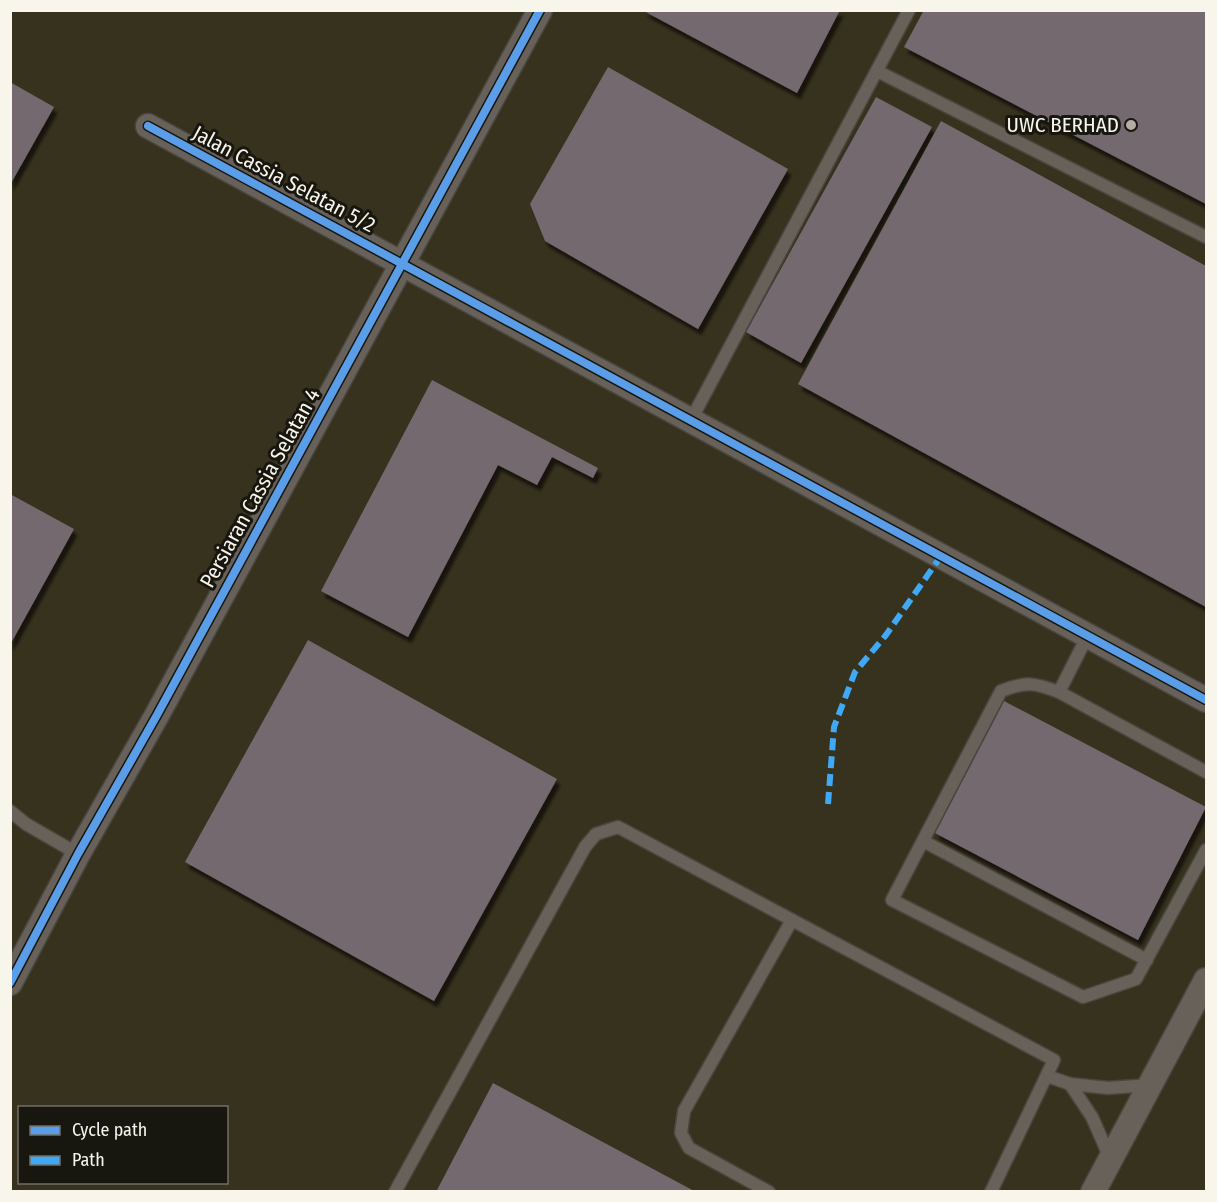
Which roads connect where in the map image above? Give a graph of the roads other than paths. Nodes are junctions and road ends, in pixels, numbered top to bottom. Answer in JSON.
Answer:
{"nodes":[{"id":1,"x":540,"y":10,"type":"edge"},
{"id":2,"x":909,"y":10,"type":"edge"},
{"id":3,"x":877,"y":71,"type":"junction"},
{"id":4,"x":148,"y":126,"type":"dead end"},
{"id":5,"x":1206,"y":237,"type":"edge"},
{"id":6,"x":402,"y":264,"type":"junction"},
{"id":7,"x":691,"y":420,"type":"junction"},
{"id":8,"x":1088,"y":635,"type":"junction"},
{"id":9,"x":1059,"y":692,"type":"junction"},
{"id":10,"x":1206,"y":700,"type":"edge"},
{"id":11,"x":1206,"y":772,"type":"edge"},
{"id":12,"x":10,"y":811,"type":"edge"},
{"id":13,"x":923,"y":841,"type":"junction"},
{"id":14,"x":1206,"y":850,"type":"edge"},
{"id":15,"x":78,"y":854,"type":"junction"},
{"id":16,"x":792,"y":920,"type":"junction"},
{"id":17,"x":1147,"y":960,"type":"junction"},
{"id":18,"x":1206,"y":980,"type":"edge"},
{"id":19,"x":10,"y":982,"type":"edge"},
{"id":20,"x":1047,"y":1076,"type":"junction"},
{"id":21,"x":1070,"y":1084,"type":"junction"},
{"id":22,"x":1150,"y":1085,"type":"junction"},
{"id":23,"x":1111,"y":1159,"type":"junction"},
{"id":24,"x":395,"y":1191,"type":"edge"},
{"id":25,"x":769,"y":1191,"type":"edge"},
{"id":26,"x":991,"y":1191,"type":"edge"},
{"id":27,"x":1093,"y":1191,"type":"edge"}],
"edges":[{"from":1,"to":6,"type":"street","name":"Persiaran Cassia Selatan 4"},
{"from":2,"to":3,"type":"lane"},
{"from":3,"to":5,"type":"lane"},
{"from":3,"to":7,"type":"lane"},
{"from":4,"to":6,"type":"street","name":"Jalan Cassia Selatan 5/2"},
{"from":6,"to":7,"type":"street","name":"Jalan Cassia Selatan 5/2"},
{"from":6,"to":15,"type":"street","name":"Persiaran Cassia Selatan 4"},
{"from":7,"to":8,"type":"street","name":"Jalan Cassia Selatan 5/2"},
{"from":8,"to":9,"type":"lane"},
{"from":8,"to":10,"type":"street","name":"Jalan Cassia Selatan 5/2"},
{"from":9,"to":11,"type":"lane"},
{"from":9,"to":13,"type":"lane"},
{"from":12,"to":15,"type":"lane"},
{"from":13,"to":17,"type":"lane"},
{"from":13,"to":17,"type":"lane"},
{"from":14,"to":17,"type":"lane"},
{"from":15,"to":19,"type":"street","name":"Persiaran Cassia Selatan 4"},
{"from":16,"to":20,"type":"lane"},
{"from":16,"to":24,"type":"lane"},
{"from":16,"to":25,"type":"lane"},
{"from":18,"to":22,"type":"street"},
{"from":20,"to":21,"type":"lane"},
{"from":20,"to":26,"type":"lane"},
{"from":21,"to":22,"type":"lane"},
{"from":21,"to":23,"type":"lane"},
{"from":22,"to":23,"type":"street"},
{"from":23,"to":27,"type":"street"}]}
